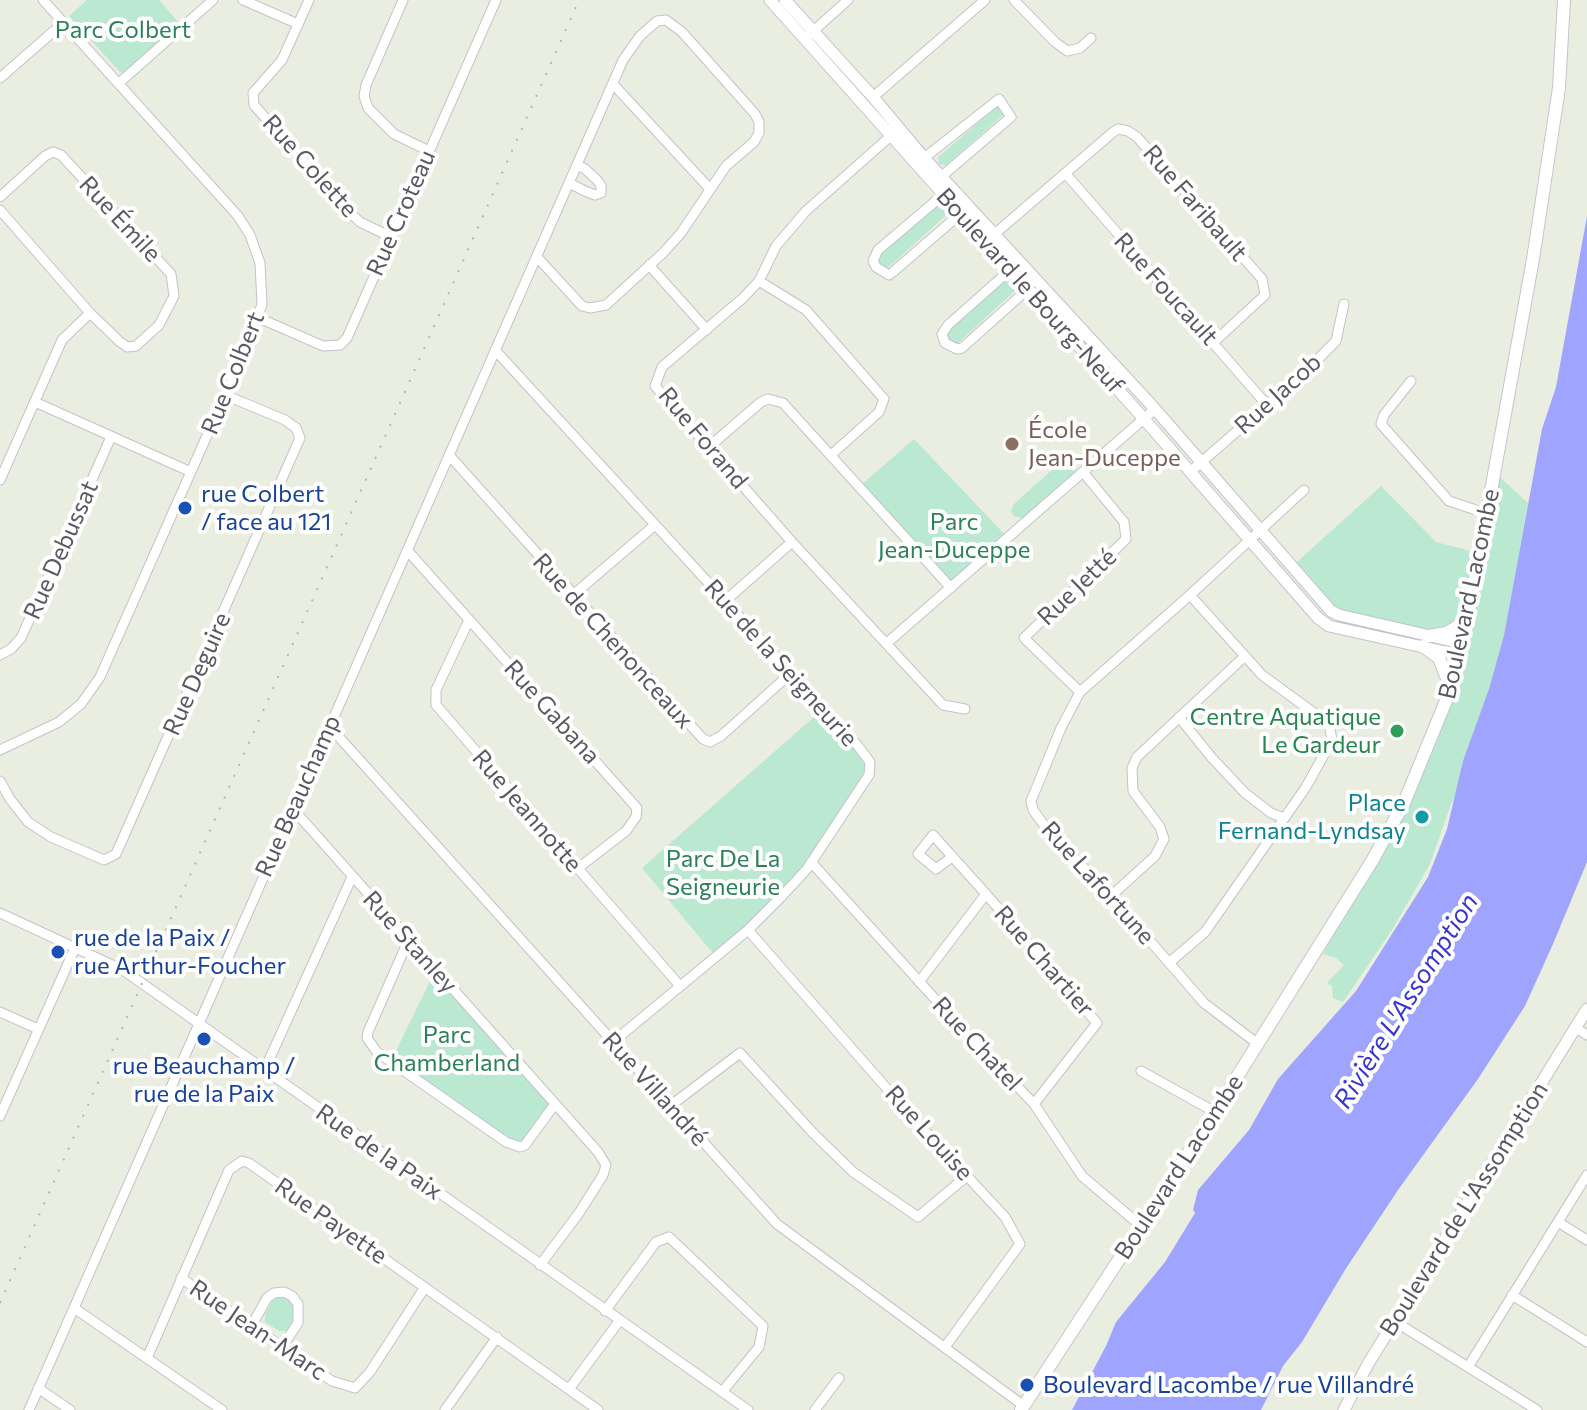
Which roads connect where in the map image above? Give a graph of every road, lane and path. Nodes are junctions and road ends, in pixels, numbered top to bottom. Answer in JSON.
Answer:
{"nodes":[{"id":1,"x":43,"y":0,"type":"edge"},
{"id":2,"x":213,"y":0,"type":"edge"},
{"id":3,"x":243,"y":0,"type":"edge"},
{"id":4,"x":309,"y":0,"type":"edge"},
{"id":5,"x":403,"y":0,"type":"edge"},
{"id":6,"x":496,"y":0,"type":"edge"},
{"id":7,"x":770,"y":0,"type":"edge"},
{"id":8,"x":785,"y":0,"type":"edge"},
{"id":9,"x":848,"y":0,"type":"edge"},
{"id":10,"x":985,"y":0,"type":"edge"},
{"id":11,"x":1014,"y":0,"type":"edge"},
{"id":12,"x":1564,"y":0,"type":"edge"},
{"id":13,"x":63,"y":23,"type":"junction"},
{"id":14,"x":298,"y":24,"type":"junction"},
{"id":15,"x":809,"y":35,"type":"junction"},
{"id":16,"x":1091,"y":38,"type":"dead end"},
{"id":17,"x":0,"y":78,"type":"edge"},
{"id":18,"x":119,"y":83,"type":"junction"},
{"id":19,"x":613,"y":84,"type":"junction"},
{"id":20,"x":873,"y":97,"type":"junction"},
{"id":21,"x":895,"y":132,"type":"junction"},
{"id":22,"x":429,"y":151,"type":"junction"},
{"id":23,"x":924,"y":158,"type":"junction"},
{"id":24,"x":577,"y":165,"type":"junction"},
{"id":25,"x":1065,"y":173,"type":"junction"},
{"id":26,"x":942,"y":176,"type":"junction"},
{"id":27,"x":569,"y":183,"type":"junction"},
{"id":28,"x":710,"y":189,"type":"junction"},
{"id":29,"x":944,"y":194,"type":"junction"},
{"id":30,"x":0,"y":197,"type":"edge"},
{"id":31,"x":0,"y":210,"type":"edge"},
{"id":32,"x":960,"y":214,"type":"junction"},
{"id":33,"x":995,"y":234,"type":"junction"},
{"id":34,"x":391,"y":237,"type":"junction"},
{"id":35,"x":985,"y":242,"type":"junction"},
{"id":36,"x":537,"y":257,"type":"junction"},
{"id":37,"x":649,"y":265,"type":"junction"},
{"id":38,"x":1010,"y":270,"type":"junction"},
{"id":39,"x":759,"y":281,"type":"junction"},
{"id":40,"x":1028,"y":289,"type":"junction"},
{"id":41,"x":1344,"y":304,"type":"dead end"},
{"id":42,"x":90,"y":313,"type":"junction"},
{"id":43,"x":259,"y":318,"type":"junction"},
{"id":44,"x":707,"y":330,"type":"junction"},
{"id":45,"x":1214,"y":342,"type":"junction"},
{"id":46,"x":495,"y":350,"type":"junction"},
{"id":47,"x":1411,"y":381,"type":"dead end"},
{"id":48,"x":225,"y":395,"type":"junction"},
{"id":49,"x":35,"y":402,"type":"junction"},
{"id":50,"x":1267,"y":405,"type":"junction"},
{"id":51,"x":1155,"y":409,"type":"junction"},
{"id":52,"x":1144,"y":419,"type":"junction"},
{"id":53,"x":111,"y":437,"type":"junction"},
{"id":54,"x":710,"y":446,"type":"junction"},
{"id":55,"x":449,"y":455,"type":"junction"},
{"id":56,"x":831,"y":455,"type":"junction"},
{"id":57,"x":1201,"y":462,"type":"junction"},
{"id":58,"x":191,"y":472,"type":"junction"},
{"id":59,"x":1083,"y":472,"type":"junction"},
{"id":60,"x":1190,"y":472,"type":"junction"},
{"id":61,"x":0,"y":480,"type":"edge"},
{"id":62,"x":1304,"y":490,"type":"dead end"},
{"id":63,"x":1488,"y":514,"type":"junction"},
{"id":64,"x":655,"y":525,"type":"junction"},
{"id":65,"x":1260,"y":532,"type":"junction"},
{"id":66,"x":1250,"y":541,"type":"junction"},
{"id":67,"x":792,"y":542,"type":"junction"},
{"id":68,"x":407,"y":550,"type":"junction"},
{"id":69,"x":951,"y":588,"type":"junction"},
{"id":70,"x":573,"y":595,"type":"junction"},
{"id":71,"x":1190,"y":595,"type":"junction"},
{"id":72,"x":725,"y":601,"type":"junction"},
{"id":73,"x":1469,"y":609,"type":"junction"},
{"id":74,"x":469,"y":620,"type":"junction"},
{"id":75,"x":1426,"y":641,"type":"junction"},
{"id":76,"x":887,"y":643,"type":"junction"},
{"id":77,"x":1460,"y":649,"type":"junction"},
{"id":78,"x":0,"y":655,"type":"edge"},
{"id":79,"x":1244,"y":657,"type":"junction"},
{"id":80,"x":791,"y":673,"type":"junction"},
{"id":81,"x":1451,"y":689,"type":"junction"},
{"id":82,"x":1080,"y":692,"type":"junction"},
{"id":83,"x":965,"y":709,"type":"dead end"},
{"id":84,"x":1179,"y":717,"type":"junction"},
{"id":85,"x":329,"y":726,"type":"junction"},
{"id":86,"x":0,"y":750,"type":"edge"},
{"id":87,"x":0,"y":781,"type":"edge"},
{"id":88,"x":293,"y":809,"type":"junction"},
{"id":89,"x":1284,"y":818,"type":"junction"},
{"id":90,"x":952,"y":857,"type":"dead end"},
{"id":91,"x":811,"y":862,"type":"junction"},
{"id":92,"x":577,"y":869,"type":"junction"},
{"id":93,"x":352,"y":877,"type":"junction"},
{"id":94,"x":986,"y":894,"type":"junction"},
{"id":95,"x":1111,"y":896,"type":"junction"},
{"id":96,"x":0,"y":913,"type":"edge"},
{"id":97,"x":748,"y":930,"type":"junction"},
{"id":98,"x":408,"y":941,"type":"junction"},
{"id":99,"x":75,"y":948,"type":"junction"},
{"id":100,"x":1170,"y":962,"type":"junction"},
{"id":101,"x":919,"y":982,"type":"junction"},
{"id":102,"x":680,"y":986,"type":"junction"},
{"id":103,"x":1587,"y":1009,"type":"edge"},
{"id":104,"x":0,"y":1012,"type":"edge"},
{"id":105,"x":198,"y":1025,"type":"junction"},
{"id":106,"x":1576,"y":1028,"type":"junction"},
{"id":107,"x":38,"y":1029,"type":"junction"},
{"id":108,"x":1587,"y":1035,"type":"edge"},
{"id":109,"x":613,"y":1042,"type":"junction"},
{"id":110,"x":1258,"y":1044,"type":"junction"},
{"id":111,"x":264,"y":1071,"type":"junction"},
{"id":112,"x":1141,"y":1071,"type":"dead end"},
{"id":113,"x":555,"y":1104,"type":"junction"},
{"id":114,"x":1034,"y":1104,"type":"junction"},
{"id":115,"x":670,"y":1106,"type":"junction"},
{"id":116,"x":1,"y":1108,"type":"edge"},
{"id":117,"x":1215,"y":1112,"type":"junction"},
{"id":118,"x":1587,"y":1175,"type":"edge"},
{"id":119,"x":967,"y":1176,"type":"junction"},
{"id":120,"x":1558,"y":1222,"type":"junction"},
{"id":121,"x":1141,"y":1226,"type":"junction"},
{"id":122,"x":1587,"y":1240,"type":"edge"},
{"id":123,"x":540,"y":1265,"type":"junction"},
{"id":124,"x":181,"y":1278,"type":"junction"},
{"id":125,"x":425,"y":1287,"type":"junction"},
{"id":126,"x":1512,"y":1295,"type":"junction"},
{"id":127,"x":74,"y":1308,"type":"junction"},
{"id":128,"x":605,"y":1311,"type":"junction"},
{"id":129,"x":620,"y":1320,"type":"junction"},
{"id":130,"x":1394,"y":1321,"type":"junction"},
{"id":131,"x":252,"y":1325,"type":"junction"},
{"id":132,"x":497,"y":1337,"type":"junction"},
{"id":133,"x":1587,"y":1342,"type":"edge"},
{"id":134,"x":282,"y":1347,"type":"junction"},
{"id":135,"x":945,"y":1347,"type":"junction"},
{"id":136,"x":147,"y":1358,"type":"junction"},
{"id":137,"x":1468,"y":1367,"type":"junction"},
{"id":138,"x":839,"y":1378,"type":"dead end"},
{"id":139,"x":38,"y":1388,"type":"junction"},
{"id":140,"x":569,"y":1389,"type":"junction"},
{"id":141,"x":722,"y":1392,"type":"junction"},
{"id":142,"x":1022,"y":1408,"type":"edge"},
{"id":143,"x":29,"y":1410,"type":"edge"},
{"id":144,"x":70,"y":1410,"type":"edge"},
{"id":145,"x":222,"y":1410,"type":"edge"},
{"id":146,"x":445,"y":1410,"type":"edge"},
{"id":147,"x":598,"y":1410,"type":"edge"},
{"id":148,"x":748,"y":1410,"type":"edge"},
{"id":149,"x":815,"y":1410,"type":"edge"},
{"id":150,"x":1344,"y":1410,"type":"edge"},
{"id":151,"x":1537,"y":1410,"type":"edge"}],
"edges":[{"from":1,"to":13,"type":"street","name":"Rue Colbert"},
{"from":2,"to":18,"type":"street"},
{"from":3,"to":14,"type":"street"},
{"from":4,"to":14,"type":"street","name":"Rue Colette"},
{"from":5,"to":22,"type":"street"},
{"from":6,"to":22,"type":"street","name":"Rue Croteau"},
{"from":7,"to":15,"type":"street","name":"Boulevard le Bourg-Neuf"},
{"from":8,"to":15,"type":"street","name":"Boulevard le Bourg-Neuf"},
{"from":9,"to":15,"type":"street"},
{"from":10,"to":20,"type":"street"},
{"from":11,"to":16,"type":"street"},
{"from":12,"to":63,"type":"main road","name":"Boulevard Lacombe"},
{"from":13,"to":17,"type":"street"},
{"from":13,"to":18,"type":"street","name":"Rue Colbert"},
{"from":14,"to":34,"type":"street","name":"Rue Colette"},
{"from":15,"to":20,"type":"street","name":"Boulevard le Bourg-Neuf"},
{"from":15,"to":21,"type":"street","name":"Boulevard le Bourg-Neuf"},
{"from":18,"to":43,"type":"street","name":"Rue Colbert"},
{"from":19,"to":24,"type":"street","name":"Rue Beauchamp"},
{"from":19,"to":28,"type":"street"},
{"from":19,"to":28,"type":"street","name":"Rue Beauchamp"},
{"from":20,"to":21,"type":"street","name":"Boulevard le Bourg-Neuf"},
{"from":21,"to":23,"type":"street","name":"Boulevard le Bourg-Neuf"},
{"from":21,"to":29,"type":"street","name":"Boulevard le Bourg-Neuf"},
{"from":21,"to":39,"type":"street","name":"Rue Forand"},
{"from":22,"to":34,"type":"street","name":"Rue Croteau"},
{"from":23,"to":26,"type":"street","name":"Boulevard le Bourg-Neuf"},
{"from":23,"to":26,"type":"street"},
{"from":24,"to":27,"type":"street","name":"Rue Beauchamp"},
{"from":24,"to":27,"type":"street"},
{"from":25,"to":33,"type":"street","name":"Rue Faribault"},
{"from":25,"to":45,"type":"street","name":"Rue Foucault"},
{"from":25,"to":45,"type":"street","name":"Rue Faribault"},
{"from":26,"to":33,"type":"street","name":"Boulevard le Bourg-Neuf"},
{"from":27,"to":36,"type":"street","name":"Rue Beauchamp"},
{"from":28,"to":37,"type":"street"},
{"from":29,"to":32,"type":"street","name":"Boulevard le Bourg-Neuf"},
{"from":29,"to":32,"type":"street"},
{"from":30,"to":42,"type":"street","name":"Rue Émile"},
{"from":31,"to":42,"type":"street","name":"Rue Émile"},
{"from":32,"to":35,"type":"street","name":"Boulevard le Bourg-Neuf"},
{"from":33,"to":35,"type":"street","name":"Rue Faribault"},
{"from":33,"to":51,"type":"street","name":"Boulevard le Bourg-Neuf"},
{"from":34,"to":43,"type":"street","name":"Rue Croteau"},
{"from":35,"to":38,"type":"street","name":"Boulevard le Bourg-Neuf"},
{"from":36,"to":37,"type":"street"},
{"from":36,"to":46,"type":"street","name":"Rue Beauchamp"},
{"from":37,"to":44,"type":"street"},
{"from":38,"to":40,"type":"street","name":"Boulevard le Bourg-Neuf"},
{"from":38,"to":40,"type":"street"},
{"from":39,"to":44,"type":"street","name":"Rue Forand"},
{"from":39,"to":56,"type":"street"},
{"from":40,"to":52,"type":"street","name":"Boulevard le Bourg-Neuf"},
{"from":41,"to":50,"type":"street","name":"Rue Jacob"},
{"from":42,"to":49,"type":"street"},
{"from":43,"to":48,"type":"street","name":"Rue Colbert"},
{"from":44,"to":54,"type":"street","name":"Rue Forand"},
{"from":45,"to":50,"type":"street","name":"Rue Foucault"},
{"from":46,"to":55,"type":"street","name":"Rue Beauchamp"},
{"from":46,"to":64,"type":"street","name":"Rue de la Seigneurie"},
{"from":47,"to":63,"type":"street"},
{"from":48,"to":58,"type":"street","name":"Rue Colbert"},
{"from":48,"to":87,"type":"street","name":"Rue Deguire"},
{"from":49,"to":53,"type":"street"},
{"from":49,"to":61,"type":"street"},
{"from":50,"to":57,"type":"street","name":"Rue Jacob"},
{"from":51,"to":52,"type":"street"},
{"from":51,"to":57,"type":"street","name":"Boulevard le Bourg-Neuf"},
{"from":52,"to":59,"type":"street"},
{"from":52,"to":60,"type":"street","name":"Boulevard le Bourg-Neuf"},
{"from":53,"to":58,"type":"street"},
{"from":53,"to":78,"type":"street","name":"Rue Debussat"},
{"from":54,"to":56,"type":"street"},
{"from":54,"to":67,"type":"street","name":"Rue Forand"},
{"from":55,"to":68,"type":"street","name":"Rue Beauchamp"},
{"from":55,"to":70,"type":"street","name":"Rue de Chenonceaux"},
{"from":56,"to":69,"type":"street"},
{"from":57,"to":60,"type":"street","name":"Rue Jacob"},
{"from":57,"to":65,"type":"street","name":"Boulevard le Bourg-Neuf"},
{"from":58,"to":86,"type":"street","name":"Rue Colbert"},
{"from":59,"to":69,"type":"street"},
{"from":59,"to":82,"type":"street","name":"Rue Jetté"},
{"from":60,"to":66,"type":"street","name":"Boulevard le Bourg-Neuf"},
{"from":62,"to":65,"type":"street","name":"Rue Lafortune"},
{"from":63,"to":73,"type":"main road","name":"Boulevard Lacombe"},
{"from":64,"to":70,"type":"street"},
{"from":64,"to":72,"type":"street","name":"Rue de la Seigneurie"},
{"from":65,"to":66,"type":"street","name":"Rue Lafortune"},
{"from":65,"to":75,"type":"street","name":"Boulevard le Bourg-Neuf"},
{"from":66,"to":71,"type":"street","name":"Rue Lafortune"},
{"from":66,"to":75,"type":"street","name":"Boulevard le Bourg-Neuf"},
{"from":67,"to":72,"type":"street"},
{"from":67,"to":76,"type":"street","name":"Rue Forand"},
{"from":68,"to":74,"type":"street","name":"Rue Gabana"},
{"from":68,"to":85,"type":"street","name":"Rue Beauchamp"},
{"from":69,"to":76,"type":"street"},
{"from":70,"to":80,"type":"street","name":"Rue de Chenonceaux"},
{"from":71,"to":79,"type":"street"},
{"from":71,"to":82,"type":"street","name":"Rue Lafortune"},
{"from":72,"to":80,"type":"street","name":"Rue de la Seigneurie"},
{"from":73,"to":75,"type":"main road"},
{"from":73,"to":77,"type":"main road","name":"Boulevard Lacombe"},
{"from":74,"to":92,"type":"street","name":"Rue Jeannotte"},
{"from":74,"to":92,"type":"street","name":"Rue Gabana"},
{"from":75,"to":77,"type":"street","name":"Boulevard le Bourg-Neuf"},
{"from":75,"to":81,"type":"main road"},
{"from":76,"to":83,"type":"street","name":"Rue Forand"},
{"from":77,"to":81,"type":"main road","name":"Boulevard Lacombe"},
{"from":79,"to":84,"type":"street"},
{"from":79,"to":89,"type":"street"},
{"from":80,"to":91,"type":"street","name":"Rue de la Seigneurie"},
{"from":81,"to":110,"type":"main road","name":"Boulevard Lacombe"},
{"from":82,"to":95,"type":"street","name":"Rue Lafortune"},
{"from":84,"to":89,"type":"street"},
{"from":84,"to":95,"type":"street"},
{"from":85,"to":88,"type":"street","name":"Rue Beauchamp"},
{"from":85,"to":109,"type":"street","name":"Rue Villandré"},
{"from":88,"to":93,"type":"street","name":"Rue Stanley"},
{"from":88,"to":105,"type":"street","name":"Rue Beauchamp"},
{"from":89,"to":100,"type":"street"},
{"from":90,"to":94,"type":"street"},
{"from":91,"to":97,"type":"street","name":"Rue de la Seigneurie"},
{"from":91,"to":101,"type":"street","name":"Rue Chatel"},
{"from":92,"to":102,"type":"street","name":"Rue Jeannotte"},
{"from":93,"to":98,"type":"street","name":"Rue Stanley"},
{"from":93,"to":111,"type":"street"},
{"from":94,"to":101,"type":"street"},
{"from":94,"to":114,"type":"street","name":"Rue Chartier"},
{"from":95,"to":100,"type":"street","name":"Rue Lafortune"},
{"from":96,"to":99,"type":"street","name":"Rue de la Paix"},
{"from":97,"to":102,"type":"street","name":"Rue de la Seigneurie"},
{"from":97,"to":119,"type":"street","name":"Rue Louise"},
{"from":98,"to":113,"type":"street","name":"Rue Stanley"},
{"from":98,"to":113,"type":"street"},
{"from":99,"to":105,"type":"street","name":"Rue de la Paix"},
{"from":99,"to":107,"type":"street"},
{"from":100,"to":110,"type":"street","name":"Rue Lafortune"},
{"from":101,"to":114,"type":"street","name":"Rue Chatel"},
{"from":102,"to":109,"type":"street","name":"Rue de la Seigneurie"},
{"from":103,"to":106,"type":"street","name":"Boulevard de L'Assomption"},
{"from":104,"to":107,"type":"street"},
{"from":105,"to":111,"type":"street","name":"Rue de la Paix"},
{"from":105,"to":127,"type":"street","name":"Rue Beauchamp"},
{"from":106,"to":108,"type":"street"},
{"from":106,"to":130,"type":"street","name":"Boulevard de L'Assomption"},
{"from":107,"to":116,"type":"street"},
{"from":109,"to":115,"type":"street","name":"Rue Villandré"},
{"from":110,"to":117,"type":"main road","name":"Boulevard Lacombe"},
{"from":111,"to":123,"type":"street","name":"Rue de la Paix"},
{"from":112,"to":117,"type":"street"},
{"from":113,"to":123,"type":"street","name":"Rue Stanley"},
{"from":114,"to":121,"type":"street","name":"Rue Chatel"},
{"from":115,"to":119,"type":"street"},
{"from":115,"to":135,"type":"street","name":"Rue Villandré"},
{"from":117,"to":121,"type":"main road","name":"Boulevard Lacombe"},
{"from":118,"to":120,"type":"street"},
{"from":119,"to":135,"type":"street","name":"Rue Louise"},
{"from":120,"to":122,"type":"street"},
{"from":120,"to":126,"type":"street"},
{"from":121,"to":142,"type":"main road","name":"Boulevard Lacombe"},
{"from":123,"to":128,"type":"street","name":"Rue de la Paix"},
{"from":124,"to":125,"type":"street","name":"Rue Payette"},
{"from":124,"to":131,"type":"street","name":"Rue Jean-Marc"},
{"from":124,"to":136,"type":"street","name":"Rue Payette"},
{"from":125,"to":132,"type":"street","name":"Rue Payette"},
{"from":125,"to":134,"type":"street","name":"Rue Jean-Marc"},
{"from":126,"to":133,"type":"street"},
{"from":126,"to":137,"type":"street"},
{"from":127,"to":136,"type":"street"},
{"from":127,"to":139,"type":"street","name":"Rue Beauchamp"},
{"from":128,"to":129,"type":"street","name":"Rue de la Paix"},
{"from":128,"to":141,"type":"street"},
{"from":129,"to":140,"type":"street"},
{"from":129,"to":141,"type":"street","name":"Rue de la Paix"},
{"from":130,"to":137,"type":"street"},
{"from":130,"to":150,"type":"street","name":"Boulevard de L'Assomption"},
{"from":131,"to":134,"type":"street","name":"Rue Jean-Marc"},
{"from":131,"to":134,"type":"street"},
{"from":132,"to":140,"type":"street","name":"Rue Payette"},
{"from":132,"to":146,"type":"street"},
{"from":135,"to":142,"type":"street","name":"Rue Villandré"},
{"from":136,"to":145,"type":"street"},
{"from":137,"to":151,"type":"street"},
{"from":138,"to":149,"type":"street"},
{"from":139,"to":143,"type":"street","name":"Rue Beauchamp"},
{"from":139,"to":144,"type":"street"},
{"from":140,"to":147,"type":"street","name":"Rue Payette"},
{"from":141,"to":148,"type":"street","name":"Rue de la Paix"}]}
